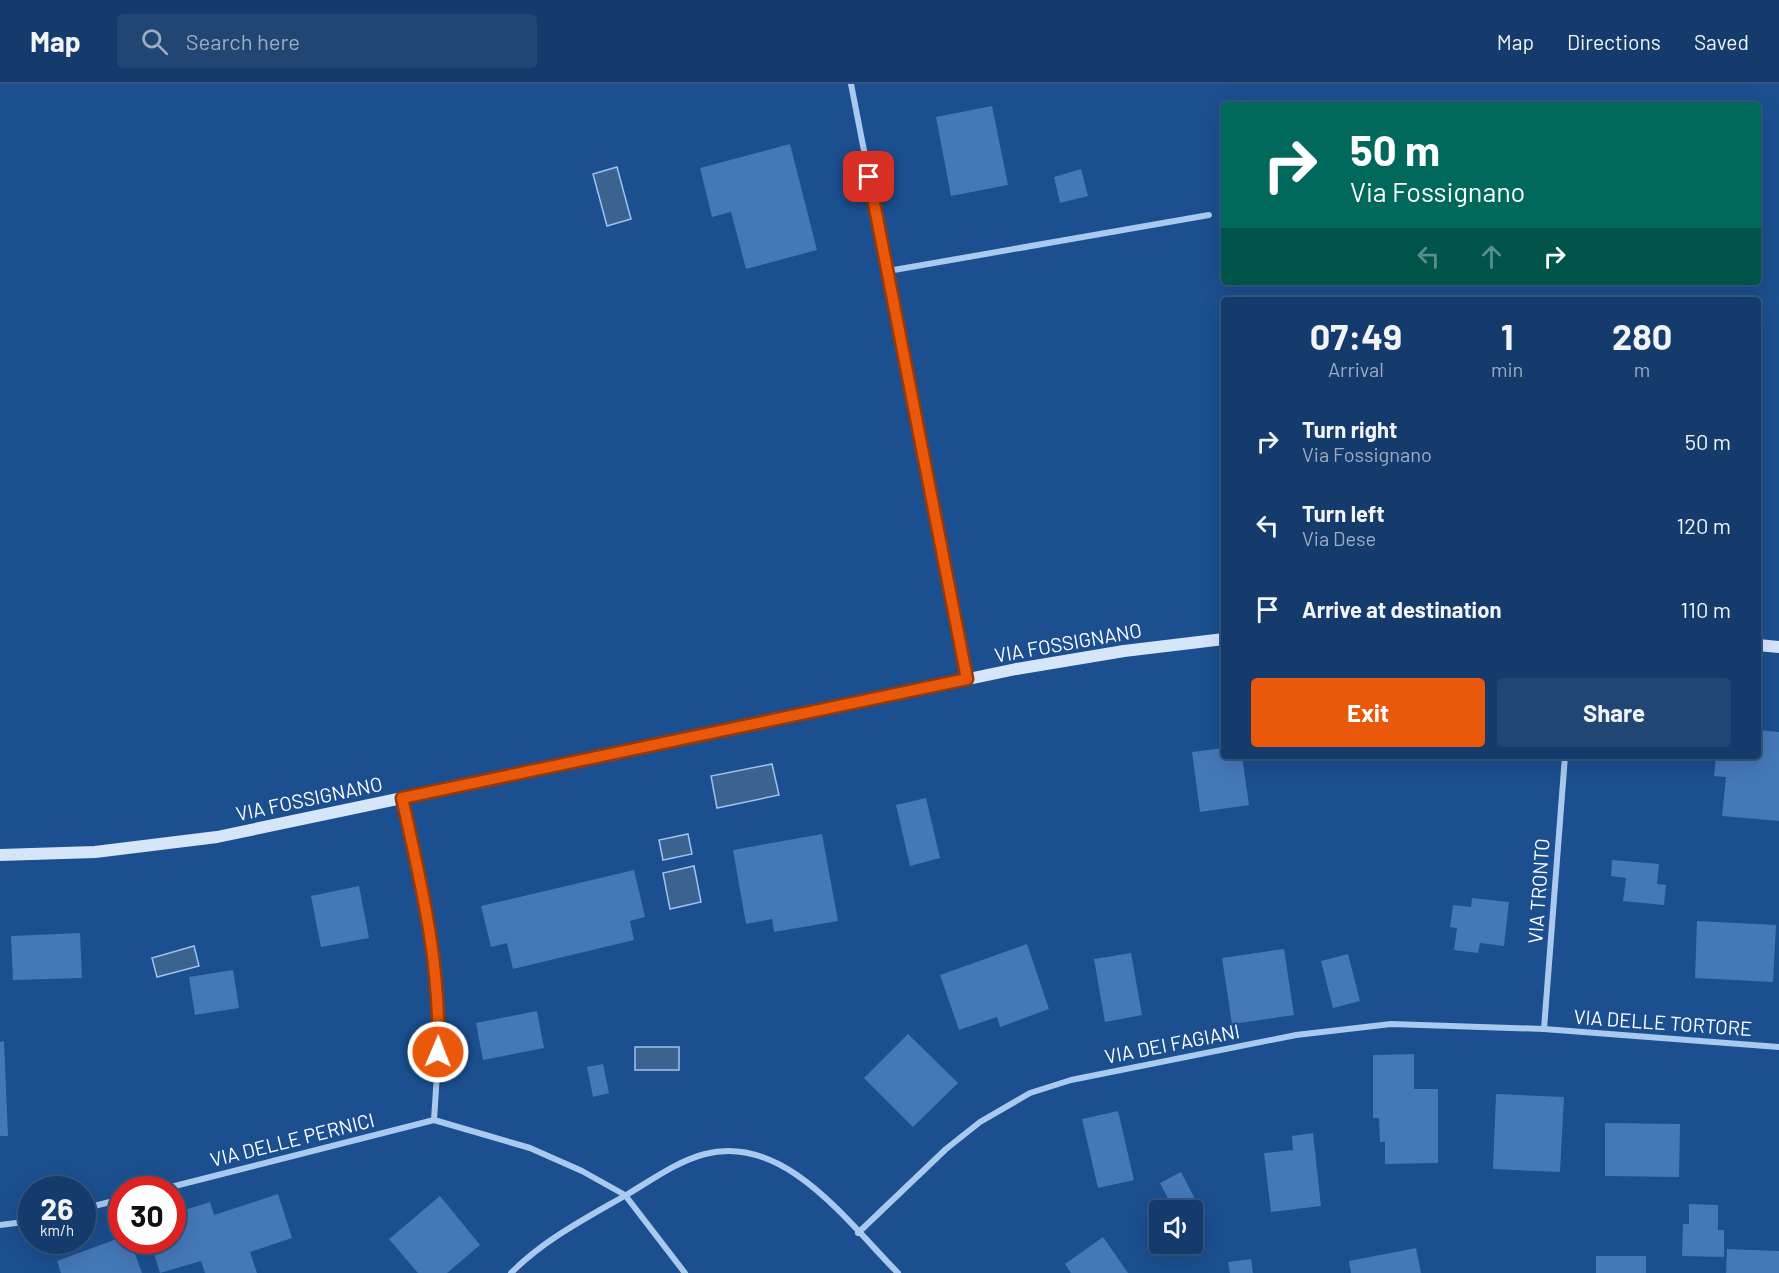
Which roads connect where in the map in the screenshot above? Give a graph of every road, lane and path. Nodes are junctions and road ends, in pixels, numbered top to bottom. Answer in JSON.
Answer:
{"nodes":[{"id":1,"x":851,"y":84,"type":"edge"},
{"id":2,"x":1209,"y":215,"type":"dead end"},
{"id":3,"x":888,"y":271,"type":"junction"},
{"id":4,"x":1221,"y":639,"type":"edge"},
{"id":5,"x":1761,"y":645,"type":"edge"},
{"id":6,"x":1779,"y":647,"type":"edge"},
{"id":7,"x":967,"y":679,"type":"junction"},
{"id":8,"x":1564,"y":759,"type":"edge"},
{"id":9,"x":402,"y":798,"type":"junction"},
{"id":10,"x":0,"y":855,"type":"edge"},
{"id":11,"x":1544,"y":1029,"type":"junction"},
{"id":12,"x":1779,"y":1047,"type":"edge"},
{"id":13,"x":434,"y":1120,"type":"junction"},
{"id":14,"x":186,"y":1183,"type":"edge"},
{"id":15,"x":625,"y":1195,"type":"junction"},
{"id":16,"x":18,"y":1223,"type":"edge"},
{"id":17,"x":0,"y":1225,"type":"edge"},
{"id":18,"x":858,"y":1233,"type":"junction"},
{"id":19,"x":512,"y":1273,"type":"edge"},
{"id":20,"x":685,"y":1273,"type":"edge"},
{"id":21,"x":898,"y":1273,"type":"edge"}],
"edges":[{"from":1,"to":3,"type":"street"},
{"from":2,"to":3,"type":"street"},
{"from":3,"to":7,"type":"street"},
{"from":4,"to":7,"type":"street","name":"VIA FOSSIGNANO"},
{"from":5,"to":6,"type":"street"},
{"from":7,"to":9,"type":"street","name":"VIA FOSSIGNANO"},
{"from":8,"to":11,"type":"street","name":"VIA TRONTO"},
{"from":9,"to":10,"type":"street","name":"VIA FOSSIGNANO"},
{"from":9,"to":13,"type":"street"},
{"from":11,"to":12,"type":"street","name":"VIA DELLE TORTORE"},
{"from":11,"to":18,"type":"street","name":"VIA DEI FAGIANI"},
{"from":13,"to":14,"type":"street","name":"VIA DELLE PERNICI"},
{"from":13,"to":15,"type":"street"},
{"from":15,"to":18,"type":"street"},
{"from":15,"to":19,"type":"street"},
{"from":15,"to":20,"type":"street"},
{"from":16,"to":17,"type":"street"},
{"from":18,"to":21,"type":"street"}]}
